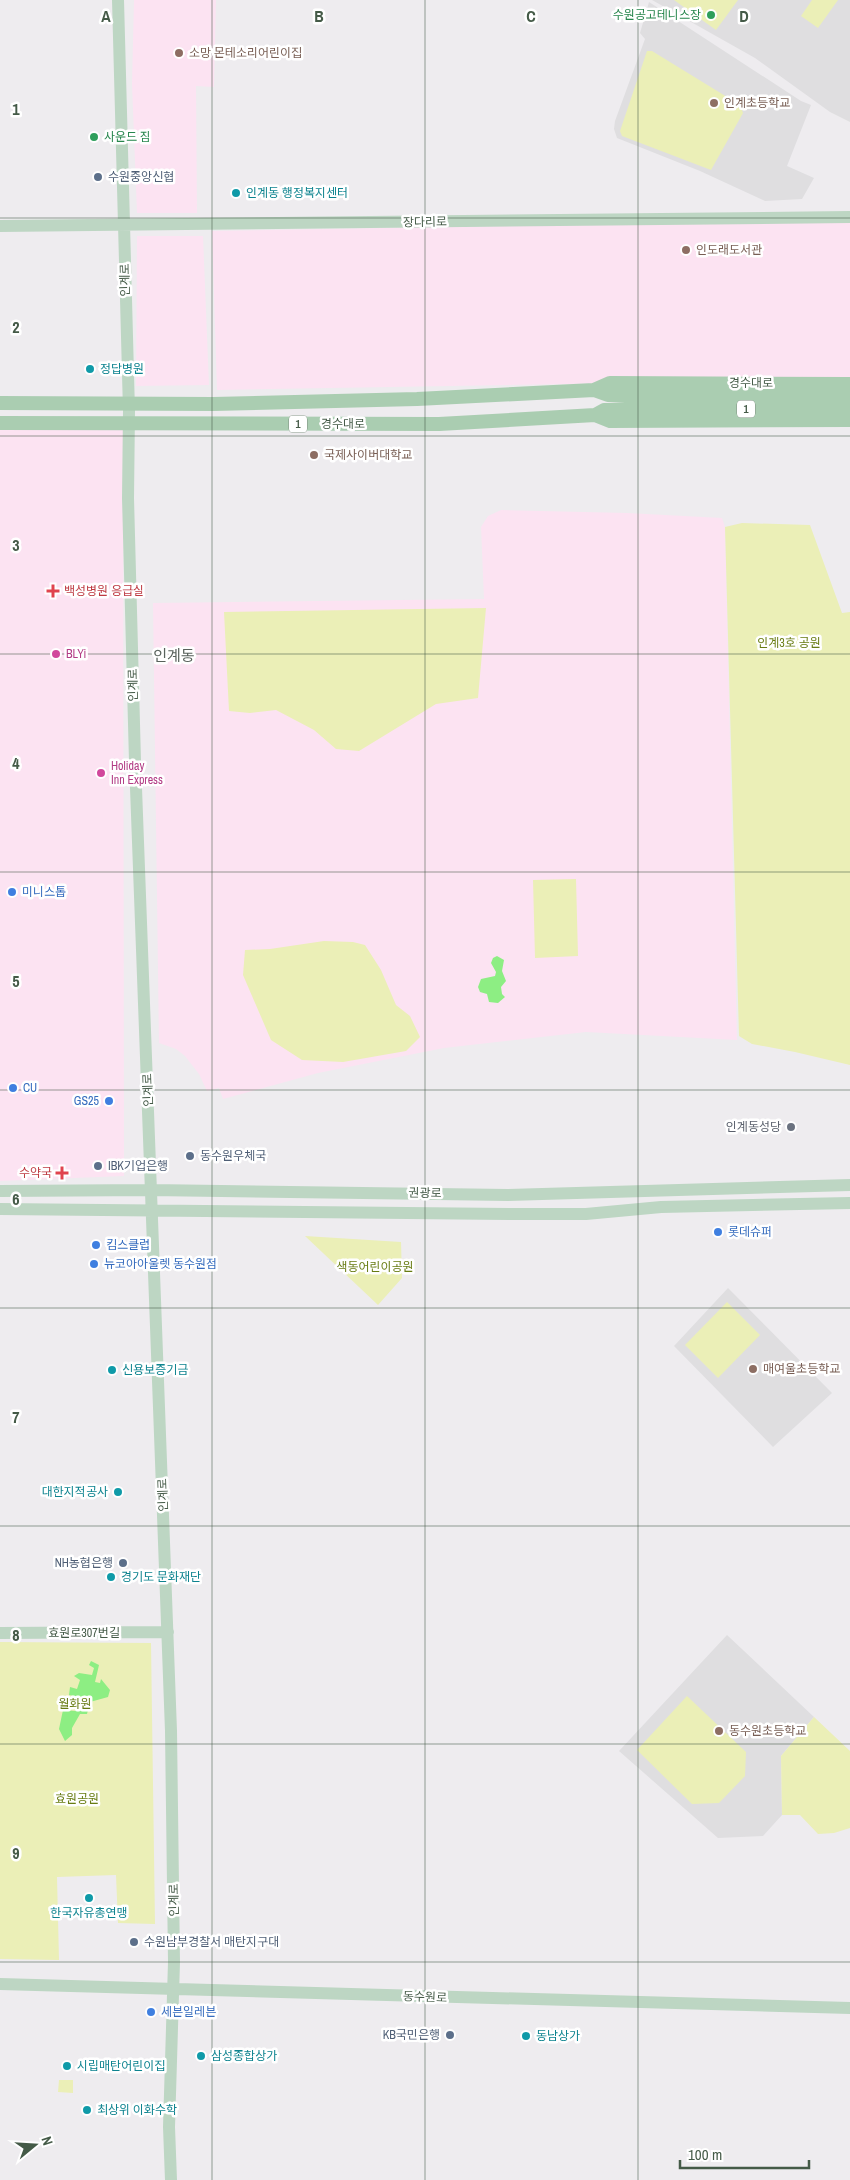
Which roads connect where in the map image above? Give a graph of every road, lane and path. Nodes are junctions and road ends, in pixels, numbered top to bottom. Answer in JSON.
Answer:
{"nodes":[{"id":1,"x":118,"y":0,"type":"edge"},
{"id":2,"x":850,"y":217,"type":"edge"},
{"id":3,"x":124,"y":225,"type":"junction"},
{"id":4,"x":0,"y":226,"type":"edge"},
{"id":5,"x":850,"y":384,"type":"edge"},
{"id":6,"x":594,"y":390,"type":"junction"},
{"id":7,"x":850,"y":397,"type":"edge"},
{"id":8,"x":128,"y":402,"type":"junction"},
{"id":9,"x":0,"y":403,"type":"edge"},
{"id":10,"x":642,"y":403,"type":"junction"},
{"id":11,"x":850,"y":409,"type":"edge"},
{"id":12,"x":595,"y":415,"type":"junction"},
{"id":13,"x":850,"y":420,"type":"edge"},
{"id":14,"x":0,"y":423,"type":"edge"},
{"id":15,"x":130,"y":423,"type":"junction"},
{"id":16,"x":850,"y":1185,"type":"edge"},
{"id":17,"x":151,"y":1190,"type":"junction"},
{"id":18,"x":0,"y":1191,"type":"edge"},
{"id":19,"x":850,"y":1203,"type":"edge"},
{"id":20,"x":0,"y":1209,"type":"edge"},
{"id":21,"x":152,"y":1209,"type":"junction"},
{"id":22,"x":168,"y":1632,"type":"junction"},
{"id":23,"x":0,"y":1633,"type":"edge"},
{"id":24,"x":0,"y":1984,"type":"edge"},
{"id":25,"x":174,"y":1990,"type":"junction"},
{"id":26,"x":850,"y":2008,"type":"edge"},
{"id":27,"x":171,"y":2180,"type":"edge"}],
"edges":[{"from":1,"to":3,"type":"street","name":"인계로"},
{"from":2,"to":3,"type":"street","name":"장다리로"},
{"from":3,"to":4,"type":"street","name":"장다리로"},
{"from":3,"to":8,"type":"street","name":"인계로"},
{"from":5,"to":6,"type":"main road","name":"경수대로"},
{"from":6,"to":8,"type":"main road","name":"경수대로","number":"1"},
{"from":6,"to":10,"type":"main road","name":"경수대로","number":"1"},
{"from":7,"to":10,"type":"main road","number":"1"},
{"from":8,"to":9,"type":"main road","name":"경수대로","number":"1"},
{"from":8,"to":15,"type":"street","name":"인계로"},
{"from":10,"to":11,"type":"main road","number":"1"},
{"from":10,"to":12,"type":"main road","name":"경수대로","number":"1"},
{"from":12,"to":13,"type":"main road","name":"경수대로"},
{"from":12,"to":15,"type":"main road","name":"경수대로","number":"1"},
{"from":14,"to":15,"type":"main road","name":"경수대로","number":"1"},
{"from":15,"to":17,"type":"street","name":"인계로"},
{"from":16,"to":17,"type":"street","name":"권광로"},
{"from":17,"to":18,"type":"street","name":"권광로"},
{"from":17,"to":21,"type":"street","name":"인계로"},
{"from":19,"to":21,"type":"street"},
{"from":20,"to":21,"type":"street"},
{"from":21,"to":22,"type":"street","name":"인계로"},
{"from":22,"to":23,"type":"street","name":"효원로307번길"},
{"from":22,"to":25,"type":"street","name":"인계로"},
{"from":24,"to":25,"type":"street","name":"동수원로"},
{"from":25,"to":26,"type":"street","name":"동수원로"},
{"from":25,"to":27,"type":"street","name":"인계로"}]}
